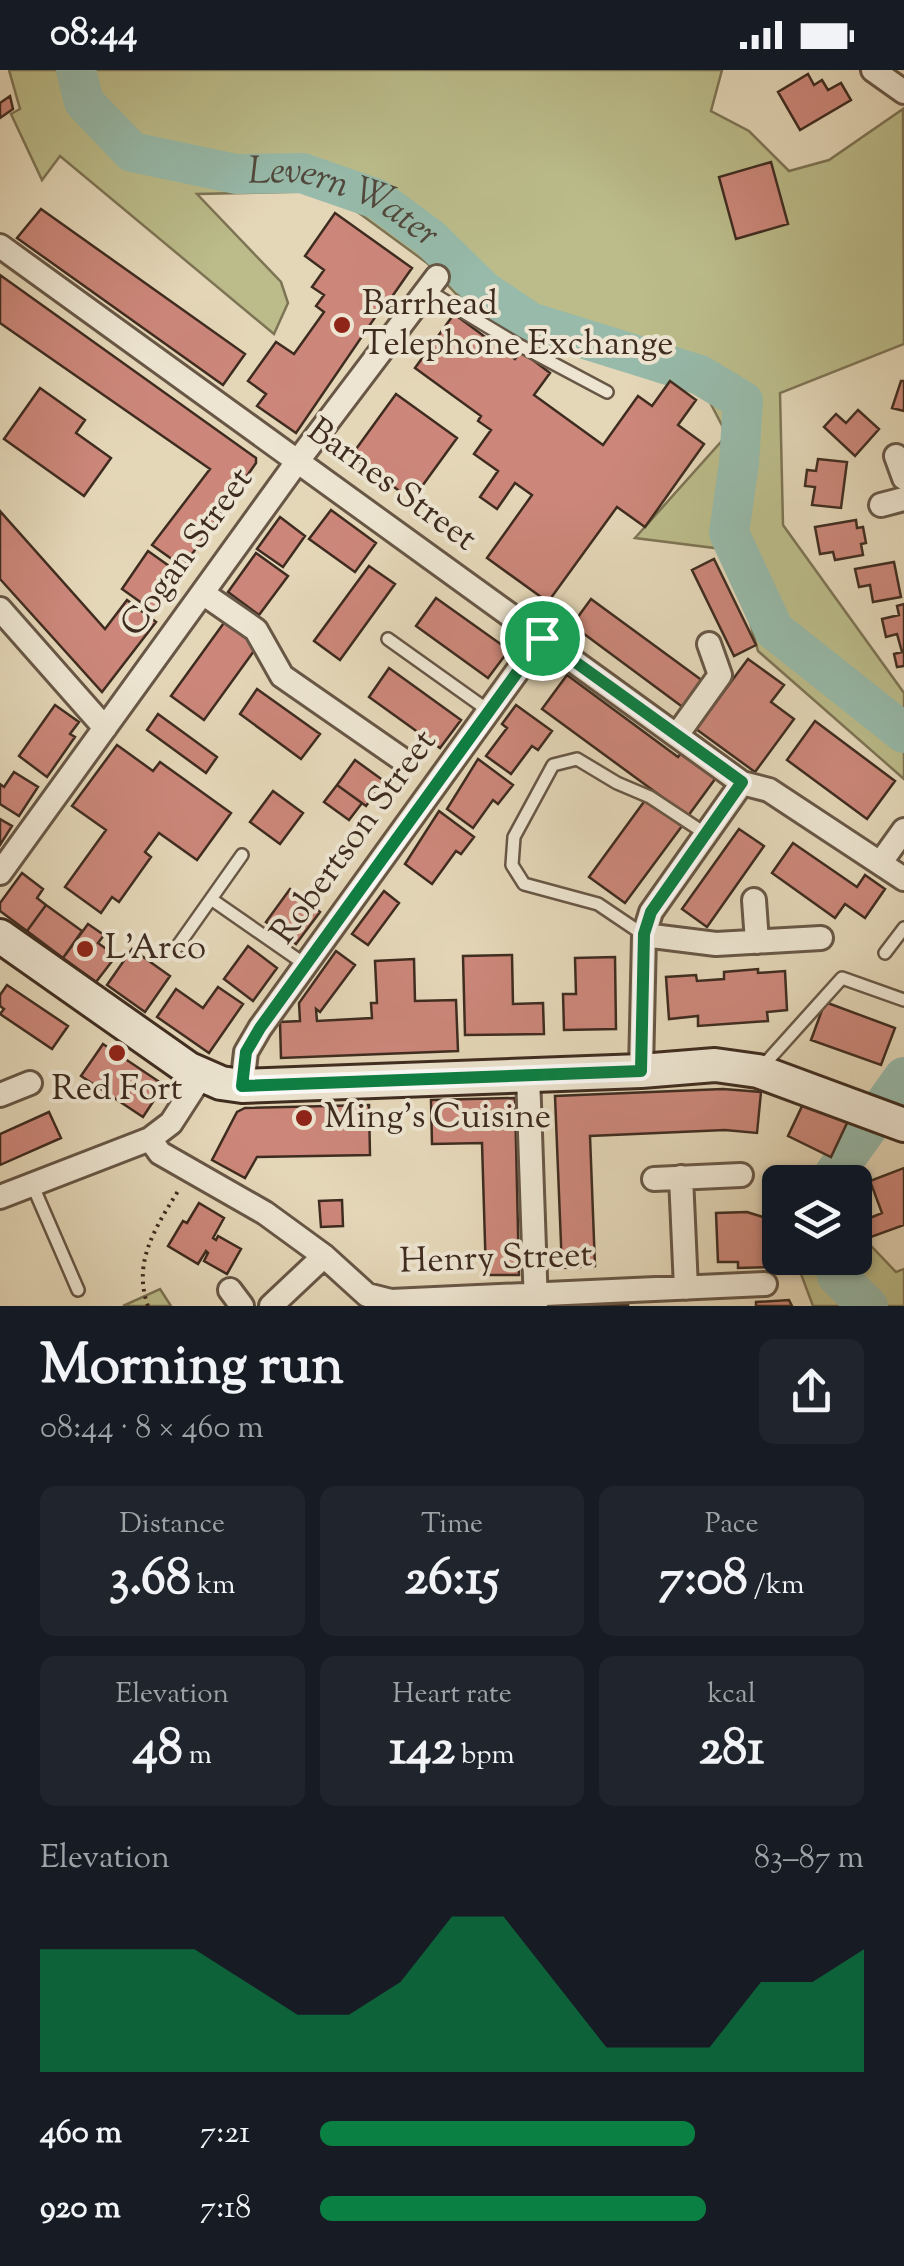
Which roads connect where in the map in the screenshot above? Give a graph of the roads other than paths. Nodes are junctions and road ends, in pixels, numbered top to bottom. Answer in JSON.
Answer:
{"nodes":[{"id":1,"x":873,"y":70,"type":"edge"},
{"id":2,"x":904,"y":92,"type":"edge"},
{"id":3,"x":0,"y":246,"type":"edge"},
{"id":4,"x":432,"y":284,"type":"joint"},
{"id":5,"x":607,"y":392,"type":"dead end"},
{"id":6,"x":296,"y":462,"type":"junction"},
{"id":7,"x":204,"y":594,"type":"junction"},
{"id":8,"x":0,"y":610,"type":"edge"},
{"id":9,"x":388,"y":638,"type":"dead end"},
{"id":10,"x":542,"y":638,"type":"junction"},
{"id":11,"x":708,"y":644,"type":"dead end"},
{"id":12,"x":489,"y":710,"type":"junction"},
{"id":13,"x":105,"y":728,"type":"junction"},
{"id":14,"x":677,"y":735,"type":"junction"},
{"id":15,"x":402,"y":760,"type":"dead end"},
{"id":16,"x":742,"y":782,"type":"junction"},
{"id":17,"x":904,"y":830,"type":"edge"},
{"id":18,"x":706,"y":834,"type":"junction"},
{"id":19,"x":242,"y":855,"type":"dead end"},
{"id":20,"x":880,"y":862,"type":"junction"},
{"id":21,"x":0,"y":872,"type":"edge"},
{"id":22,"x":904,"y":879,"type":"edge"},
{"id":23,"x":211,"y":900,"type":"junction"},
{"id":24,"x":754,"y":900,"type":"dead end"},
{"id":25,"x":904,"y":928,"type":"edge"},
{"id":26,"x":644,"y":934,"type":"junction"},
{"id":27,"x":0,"y":936,"type":"edge"},
{"id":28,"x":821,"y":938,"type":"dead end"},
{"id":29,"x":757,"y":942,"type":"junction"},
{"id":30,"x":178,"y":947,"type":"dead end"},
{"id":31,"x":885,"y":953,"type":"dead end"},
{"id":32,"x":306,"y":966,"type":"junction"},
{"id":33,"x":904,"y":1000,"type":"edge"},
{"id":34,"x":641,"y":1071,"type":"junction"},
{"id":35,"x":758,"y":1071,"type":"junction"},
{"id":36,"x":202,"y":1075,"type":"junction"},
{"id":37,"x":528,"y":1075,"type":"junction"},
{"id":38,"x":30,"y":1083,"type":"dead end"},
{"id":39,"x":242,"y":1086,"type":"junction"},
{"id":40,"x":0,"y":1095,"type":"edge"},
{"id":41,"x":904,"y":1125,"type":"edge"},
{"id":42,"x":150,"y":1139,"type":"junction"},
{"id":43,"x":740,"y":1175,"type":"dead end"},
{"id":44,"x":681,"y":1178,"type":"junction"},
{"id":45,"x":654,"y":1179,"type":"dead end"},
{"id":46,"x":32,"y":1184,"type":"junction"},
{"id":47,"x":0,"y":1197,"type":"edge"},
{"id":48,"x":324,"y":1256,"type":"junction"},
{"id":49,"x":766,"y":1284,"type":"dead end"},
{"id":50,"x":686,"y":1288,"type":"junction"},
{"id":51,"x":78,"y":1290,"type":"dead end"},
{"id":52,"x":719,"y":1296,"type":"edge"},
{"id":53,"x":537,"y":1300,"type":"edge"},
{"id":54,"x":271,"y":1306,"type":"edge"}],
"edges":[{"from":1,"to":2,"type":"street"},
{"from":3,"to":6,"type":"street","name":"Barnes Street"},
{"from":4,"to":5,"type":"lane"},
{"from":4,"to":6,"type":"street","name":"Cogan Street"},
{"from":6,"to":7,"type":"street","name":"Cogan Street"},
{"from":6,"to":10,"type":"street","name":"Barnes Street"},
{"from":7,"to":13,"type":"street","name":"Cogan Street"},
{"from":7,"to":15,"type":"street"},
{"from":8,"to":13,"type":"street"},
{"from":9,"to":12,"type":"lane"},
{"from":10,"to":12,"type":"street","name":"Robertson Street"},
{"from":10,"to":14,"type":"street","name":"Barnes Street"},
{"from":11,"to":14,"type":"street"},
{"from":12,"to":32,"type":"street","name":"Robertson Street"},
{"from":13,"to":21,"type":"street","name":"Cogan Street"},
{"from":14,"to":16,"type":"street","name":"Barnes Street"},
{"from":16,"to":18,"type":"street"},
{"from":16,"to":20,"type":"street","name":"Barnes Street"},
{"from":17,"to":20,"type":"street"},
{"from":18,"to":26,"type":"street"},
{"from":18,"to":26,"type":"lane"},
{"from":19,"to":23,"type":"lane"},
{"from":20,"to":22,"type":"street","name":"Barnes Street"},
{"from":23,"to":30,"type":"lane"},
{"from":23,"to":32,"type":"lane"},
{"from":24,"to":29,"type":"street"},
{"from":25,"to":31,"type":"lane"},
{"from":26,"to":29,"type":"street"},
{"from":26,"to":34,"type":"street"},
{"from":27,"to":36,"type":"main road"},
{"from":28,"to":29,"type":"street"},
{"from":32,"to":39,"type":"street","name":"Robertson Street"},
{"from":33,"to":35,"type":"lane"},
{"from":34,"to":35,"type":"main road"},
{"from":34,"to":37,"type":"main road"},
{"from":35,"to":41,"type":"main road"},
{"from":36,"to":39,"type":"main road"},
{"from":36,"to":42,"type":"street"},
{"from":37,"to":39,"type":"main road"},
{"from":37,"to":53,"type":"street"},
{"from":38,"to":40,"type":"street"},
{"from":42,"to":46,"type":"street"},
{"from":42,"to":48,"type":"street","name":"Henry Street"},
{"from":43,"to":44,"type":"street"},
{"from":44,"to":45,"type":"street"},
{"from":44,"to":50,"type":"street"},
{"from":46,"to":47,"type":"street"},
{"from":46,"to":51,"type":"lane"},
{"from":48,"to":53,"type":"street","name":"Henry Street"},
{"from":48,"to":54,"type":"street"},
{"from":49,"to":52,"type":"street","name":"Henry Street"},
{"from":50,"to":52,"type":"street","name":"Henry Street"},
{"from":50,"to":53,"type":"street","name":"Henry Street"}]}
